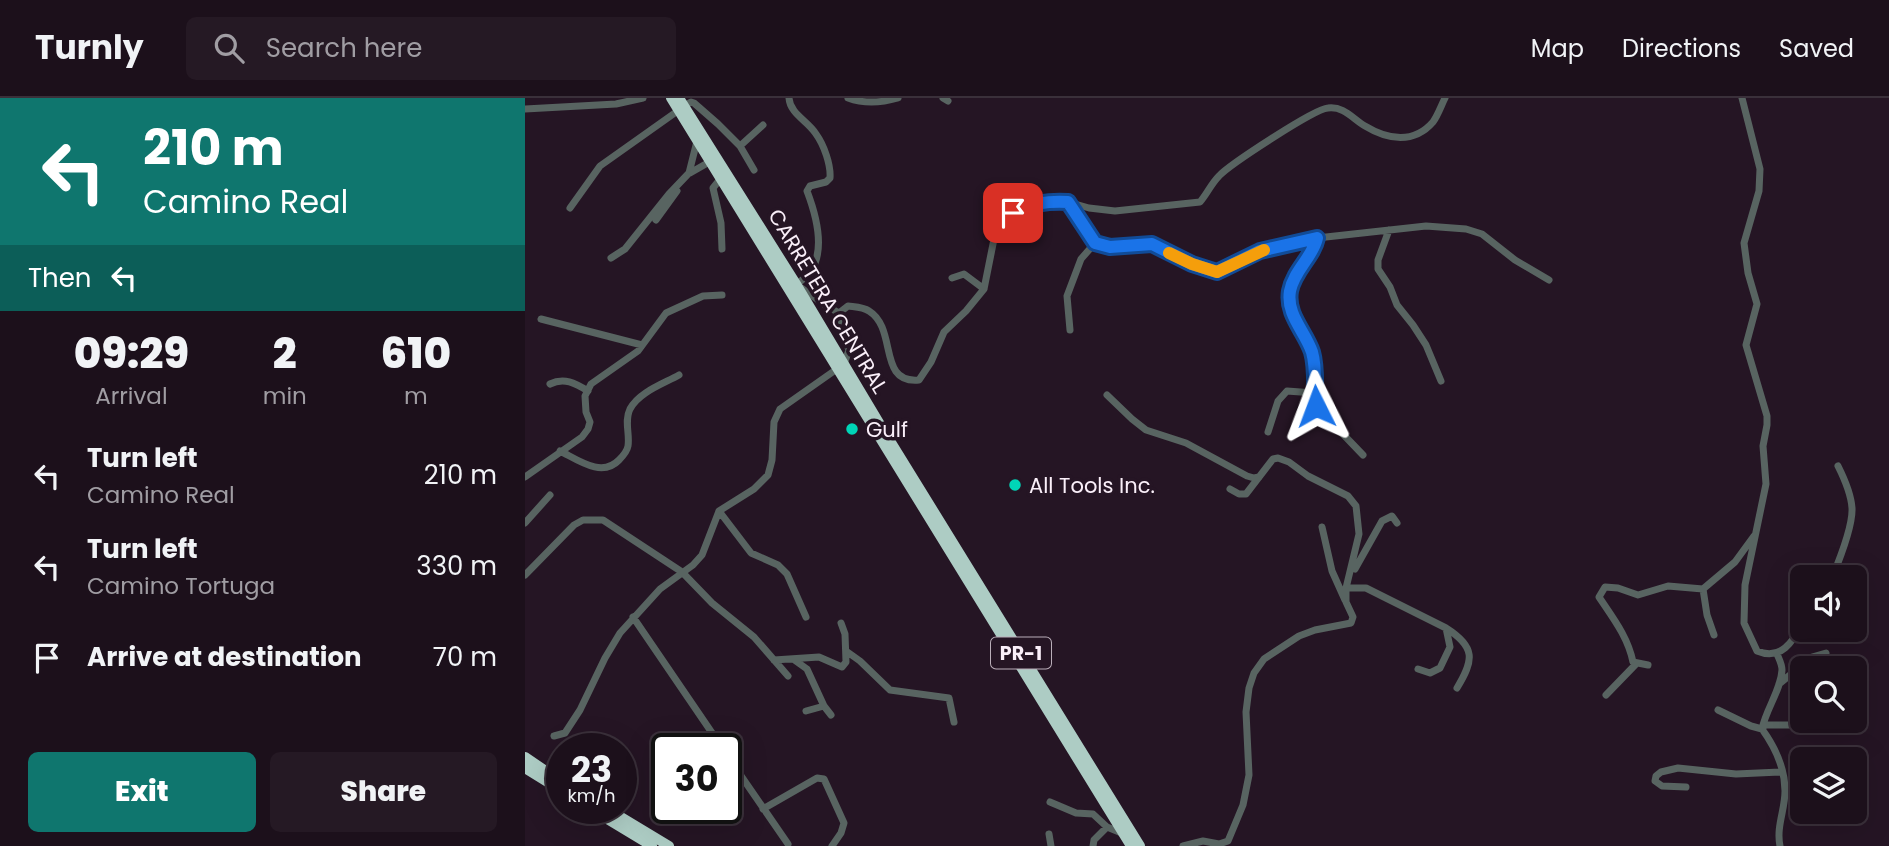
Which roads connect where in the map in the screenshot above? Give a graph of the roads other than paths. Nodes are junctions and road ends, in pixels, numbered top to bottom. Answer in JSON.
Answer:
{"nodes":[{"id":1,"x":643,"y":98,"type":"edge"},
{"id":2,"x":671,"y":98,"type":"edge"},
{"id":3,"x":789,"y":98,"type":"edge"},
{"id":4,"x":848,"y":98,"type":"edge"},
{"id":5,"x":898,"y":98,"type":"edge"},
{"id":6,"x":1445,"y":98,"type":"edge"},
{"id":7,"x":1742,"y":98,"type":"edge"},
{"id":8,"x":681,"y":105,"type":"edge"},
{"id":9,"x":525,"y":109,"type":"edge"},
{"id":10,"x":763,"y":125,"type":"dead end"},
{"id":11,"x":697,"y":140,"type":"junction"},
{"id":12,"x":740,"y":146,"type":"junction"},
{"id":13,"x":711,"y":161,"type":"junction"},
{"id":14,"x":754,"y":170,"type":"dead end"},
{"id":15,"x":689,"y":173,"type":"junction"},
{"id":16,"x":721,"y":178,"type":"junction"},
{"id":17,"x":1068,"y":202,"type":"junction"},
{"id":18,"x":570,"y":208,"type":"dead end"},
{"id":19,"x":656,"y":220,"type":"dead end"},
{"id":20,"x":1389,"y":230,"type":"junction"},
{"id":21,"x":1317,"y":238,"type":"junction"},
{"id":22,"x":1095,"y":243,"type":"junction"},
{"id":23,"x":722,"y":249,"type":"dead end"},
{"id":24,"x":611,"y":258,"type":"dead end"},
{"id":25,"x":951,"y":278,"type":"dead end"},
{"id":26,"x":1549,"y":280,"type":"dead end"},
{"id":27,"x":796,"y":284,"type":"junction"},
{"id":28,"x":984,"y":289,"type":"junction"},
{"id":29,"x":722,"y":295,"type":"dead end"},
{"id":30,"x":839,"y":313,"type":"junction"},
{"id":31,"x":541,"y":320,"type":"dead end"},
{"id":32,"x":1070,"y":330,"type":"dead end"},
{"id":33,"x":642,"y":345,"type":"junction"},
{"id":34,"x":841,"y":366,"type":"junction"},
{"id":35,"x":679,"y":375,"type":"dead end"},
{"id":36,"x":1441,"y":381,"type":"dead end"},
{"id":37,"x":550,"y":384,"type":"dead end"},
{"id":38,"x":588,"y":391,"type":"junction"},
{"id":39,"x":1314,"y":393,"type":"junction"},
{"id":40,"x":1107,"y":395,"type":"dead end"},
{"id":41,"x":1268,"y":432,"type":"dead end"},
{"id":42,"x":561,"y":451,"type":"junction"},
{"id":43,"x":1363,"y":455,"type":"dead end"},
{"id":44,"x":1837,"y":466,"type":"dead end"},
{"id":45,"x":525,"y":477,"type":"edge"},
{"id":46,"x":1259,"y":477,"type":"junction"},
{"id":47,"x":1230,"y":489,"type":"dead end"},
{"id":48,"x":549,"y":495,"type":"dead end"},
{"id":49,"x":719,"y":511,"type":"junction"},
{"id":50,"x":525,"y":523,"type":"edge"},
{"id":51,"x":1397,"y":523,"type":"dead end"},
{"id":52,"x":1322,"y":527,"type":"dead end"},
{"id":53,"x":1756,"y":533,"type":"junction"},
{"id":54,"x":1837,"y":565,"type":"edge"},
{"id":55,"x":682,"y":572,"type":"junction"},
{"id":56,"x":525,"y":575,"type":"edge"},
{"id":57,"x":1348,"y":587,"type":"junction"},
{"id":58,"x":1703,"y":589,"type":"junction"},
{"id":59,"x":1346,"y":602,"type":"junction"},
{"id":60,"x":633,"y":617,"type":"junction"},
{"id":61,"x":806,"y":617,"type":"dead end"},
{"id":62,"x":841,"y":623,"type":"dead end"},
{"id":63,"x":1446,"y":628,"type":"junction"},
{"id":64,"x":1714,"y":635,"type":"dead end"},
{"id":65,"x":1791,"y":642,"type":"edge"},
{"id":66,"x":846,"y":650,"type":"junction"},
{"id":67,"x":1826,"y":653,"type":"dead end"},
{"id":68,"x":1777,"y":654,"type":"junction"},
{"id":69,"x":793,"y":658,"type":"junction"},
{"id":70,"x":774,"y":660,"type":"junction"},
{"id":71,"x":1636,"y":664,"type":"junction"},
{"id":72,"x":1648,"y":664,"type":"dead end"},
{"id":73,"x":1418,"y":669,"type":"dead end"},
{"id":74,"x":788,"y":676,"type":"dead end"},
{"id":75,"x":1779,"y":684,"type":"junction"},
{"id":76,"x":1457,"y":688,"type":"dead end"},
{"id":77,"x":1606,"y":695,"type":"dead end"},
{"id":78,"x":824,"y":706,"type":"junction"},
{"id":79,"x":1718,"y":710,"type":"dead end"},
{"id":80,"x":806,"y":711,"type":"dead end"},
{"id":81,"x":831,"y":715,"type":"dead end"},
{"id":82,"x":954,"y":722,"type":"dead end"},
{"id":83,"x":1790,"y":725,"type":"edge"},
{"id":84,"x":1762,"y":729,"type":"junction"},
{"id":85,"x":565,"y":733,"type":"edge"},
{"id":86,"x":712,"y":733,"type":"edge"},
{"id":87,"x":525,"y":757,"type":"edge"},
{"id":88,"x":525,"y":768,"type":"edge"},
{"id":89,"x":546,"y":771,"type":"edge"},
{"id":90,"x":1782,"y":772,"type":"junction"},
{"id":91,"x":742,"y":778,"type":"edge"},
{"id":92,"x":546,"y":781,"type":"edge"},
{"id":93,"x":1686,"y":788,"type":"dead end"},
{"id":94,"x":1050,"y":802,"type":"dead end"},
{"id":95,"x":763,"y":809,"type":"junction"},
{"id":96,"x":616,"y":824,"type":"edge"},
{"id":97,"x":633,"y":824,"type":"edge"},
{"id":98,"x":1107,"y":827,"type":"junction"},
{"id":99,"x":1049,"y":834,"type":"dead end"},
{"id":100,"x":1124,"y":834,"type":"junction"},
{"id":101,"x":788,"y":844,"type":"dead end"},
{"id":102,"x":652,"y":846,"type":"edge"},
{"id":103,"x":669,"y":846,"type":"edge"},
{"id":104,"x":832,"y":846,"type":"edge"},
{"id":105,"x":1051,"y":846,"type":"edge"},
{"id":106,"x":1093,"y":846,"type":"edge"},
{"id":107,"x":1131,"y":846,"type":"edge"},
{"id":108,"x":1140,"y":846,"type":"edge"},
{"id":109,"x":1183,"y":846,"type":"edge"},
{"id":110,"x":1780,"y":846,"type":"edge"}],
"edges":[{"from":1,"to":9,"type":"street"},
{"from":2,"to":8,"type":"highway","name":"CARRETERA CENTRAL","number":"PR-1"},
{"from":3,"to":27,"type":"street"},
{"from":4,"to":5,"type":"street"},
{"from":6,"to":17,"type":"street"},
{"from":7,"to":53,"type":"street"},
{"from":8,"to":11,"type":"highway","name":"CARRETERA CENTRAL","number":"PR-1"},
{"from":8,"to":12,"type":"street"},
{"from":8,"to":18,"type":"street"},
{"from":8,"to":27,"type":"highway","name":"CARRETERA CENTRAL","number":"PR-1"},
{"from":10,"to":12,"type":"street"},
{"from":11,"to":13,"type":"highway","name":"CARRETERA CENTRAL","number":"PR-1"},
{"from":11,"to":15,"type":"street"},
{"from":12,"to":14,"type":"street"},
{"from":13,"to":15,"type":"street"},
{"from":13,"to":16,"type":"highway","name":"CARRETERA CENTRAL","number":"PR-1"},
{"from":15,"to":19,"type":"street"},
{"from":15,"to":24,"type":"street"},
{"from":16,"to":23,"type":"street"},
{"from":16,"to":34,"type":"highway","name":"CARRETERA CENTRAL","number":"PR-1"},
{"from":17,"to":22,"type":"street"},
{"from":17,"to":28,"type":"street"},
{"from":20,"to":21,"type":"street"},
{"from":20,"to":26,"type":"street"},
{"from":20,"to":36,"type":"street"},
{"from":21,"to":22,"type":"street"},
{"from":21,"to":39,"type":"street"},
{"from":22,"to":32,"type":"street"},
{"from":25,"to":28,"type":"street"},
{"from":27,"to":30,"type":"street"},
{"from":27,"to":34,"type":"highway","name":"CARRETERA CENTRAL","number":"PR-1"},
{"from":28,"to":30,"type":"street"},
{"from":29,"to":33,"type":"street"},
{"from":30,"to":34,"type":"street"},
{"from":31,"to":33,"type":"street"},
{"from":33,"to":38,"type":"street"},
{"from":34,"to":49,"type":"street"},
{"from":34,"to":100,"type":"highway","name":"CARRETERA CENTRAL","number":"PR-1"},
{"from":34,"to":108,"type":"highway","name":"CARRETERA CENTRAL","number":"PR-1"},
{"from":35,"to":42,"type":"street"},
{"from":37,"to":38,"type":"street"},
{"from":38,"to":42,"type":"street"},
{"from":39,"to":41,"type":"street"},
{"from":39,"to":43,"type":"street"},
{"from":40,"to":46,"type":"street"},
{"from":42,"to":45,"type":"street"},
{"from":44,"to":54,"type":"street"},
{"from":46,"to":47,"type":"street"},
{"from":46,"to":57,"type":"street"},
{"from":48,"to":50,"type":"street"},
{"from":49,"to":55,"type":"street"},
{"from":49,"to":61,"type":"street"},
{"from":51,"to":57,"type":"street"},
{"from":52,"to":59,"type":"street"},
{"from":53,"to":58,"type":"street"},
{"from":53,"to":68,"type":"street"},
{"from":55,"to":56,"type":"street"},
{"from":55,"to":60,"type":"street"},
{"from":55,"to":70,"type":"street"},
{"from":57,"to":59,"type":"street"},
{"from":57,"to":63,"type":"street"},
{"from":58,"to":64,"type":"street"},
{"from":58,"to":71,"type":"street"},
{"from":59,"to":109,"type":"street"},
{"from":60,"to":85,"type":"street"},
{"from":60,"to":86,"type":"street"},
{"from":62,"to":66,"type":"street"},
{"from":63,"to":73,"type":"street"},
{"from":63,"to":76,"type":"street"},
{"from":65,"to":68,"type":"street"},
{"from":66,"to":69,"type":"street"},
{"from":66,"to":82,"type":"street"},
{"from":67,"to":75,"type":"street"},
{"from":68,"to":75,"type":"street"},
{"from":69,"to":70,"type":"street"},
{"from":69,"to":78,"type":"street"},
{"from":70,"to":74,"type":"street"},
{"from":71,"to":72,"type":"street"},
{"from":71,"to":77,"type":"street"},
{"from":75,"to":84,"type":"street"},
{"from":78,"to":80,"type":"street"},
{"from":78,"to":81,"type":"street"},
{"from":79,"to":84,"type":"street"},
{"from":83,"to":84,"type":"street"},
{"from":84,"to":90,"type":"street"},
{"from":87,"to":89,"type":"highway"},
{"from":88,"to":92,"type":"highway"},
{"from":90,"to":93,"type":"street"},
{"from":90,"to":110,"type":"street"},
{"from":91,"to":95,"type":"street"},
{"from":94,"to":98,"type":"street"},
{"from":95,"to":101,"type":"street"},
{"from":95,"to":104,"type":"street"},
{"from":96,"to":102,"type":"highway"},
{"from":97,"to":103,"type":"highway"},
{"from":98,"to":100,"type":"street"},
{"from":98,"to":106,"type":"street"},
{"from":99,"to":105,"type":"street"},
{"from":100,"to":107,"type":"highway","name":"CARRETERA CENTRAL","number":"PR-1"}]}
